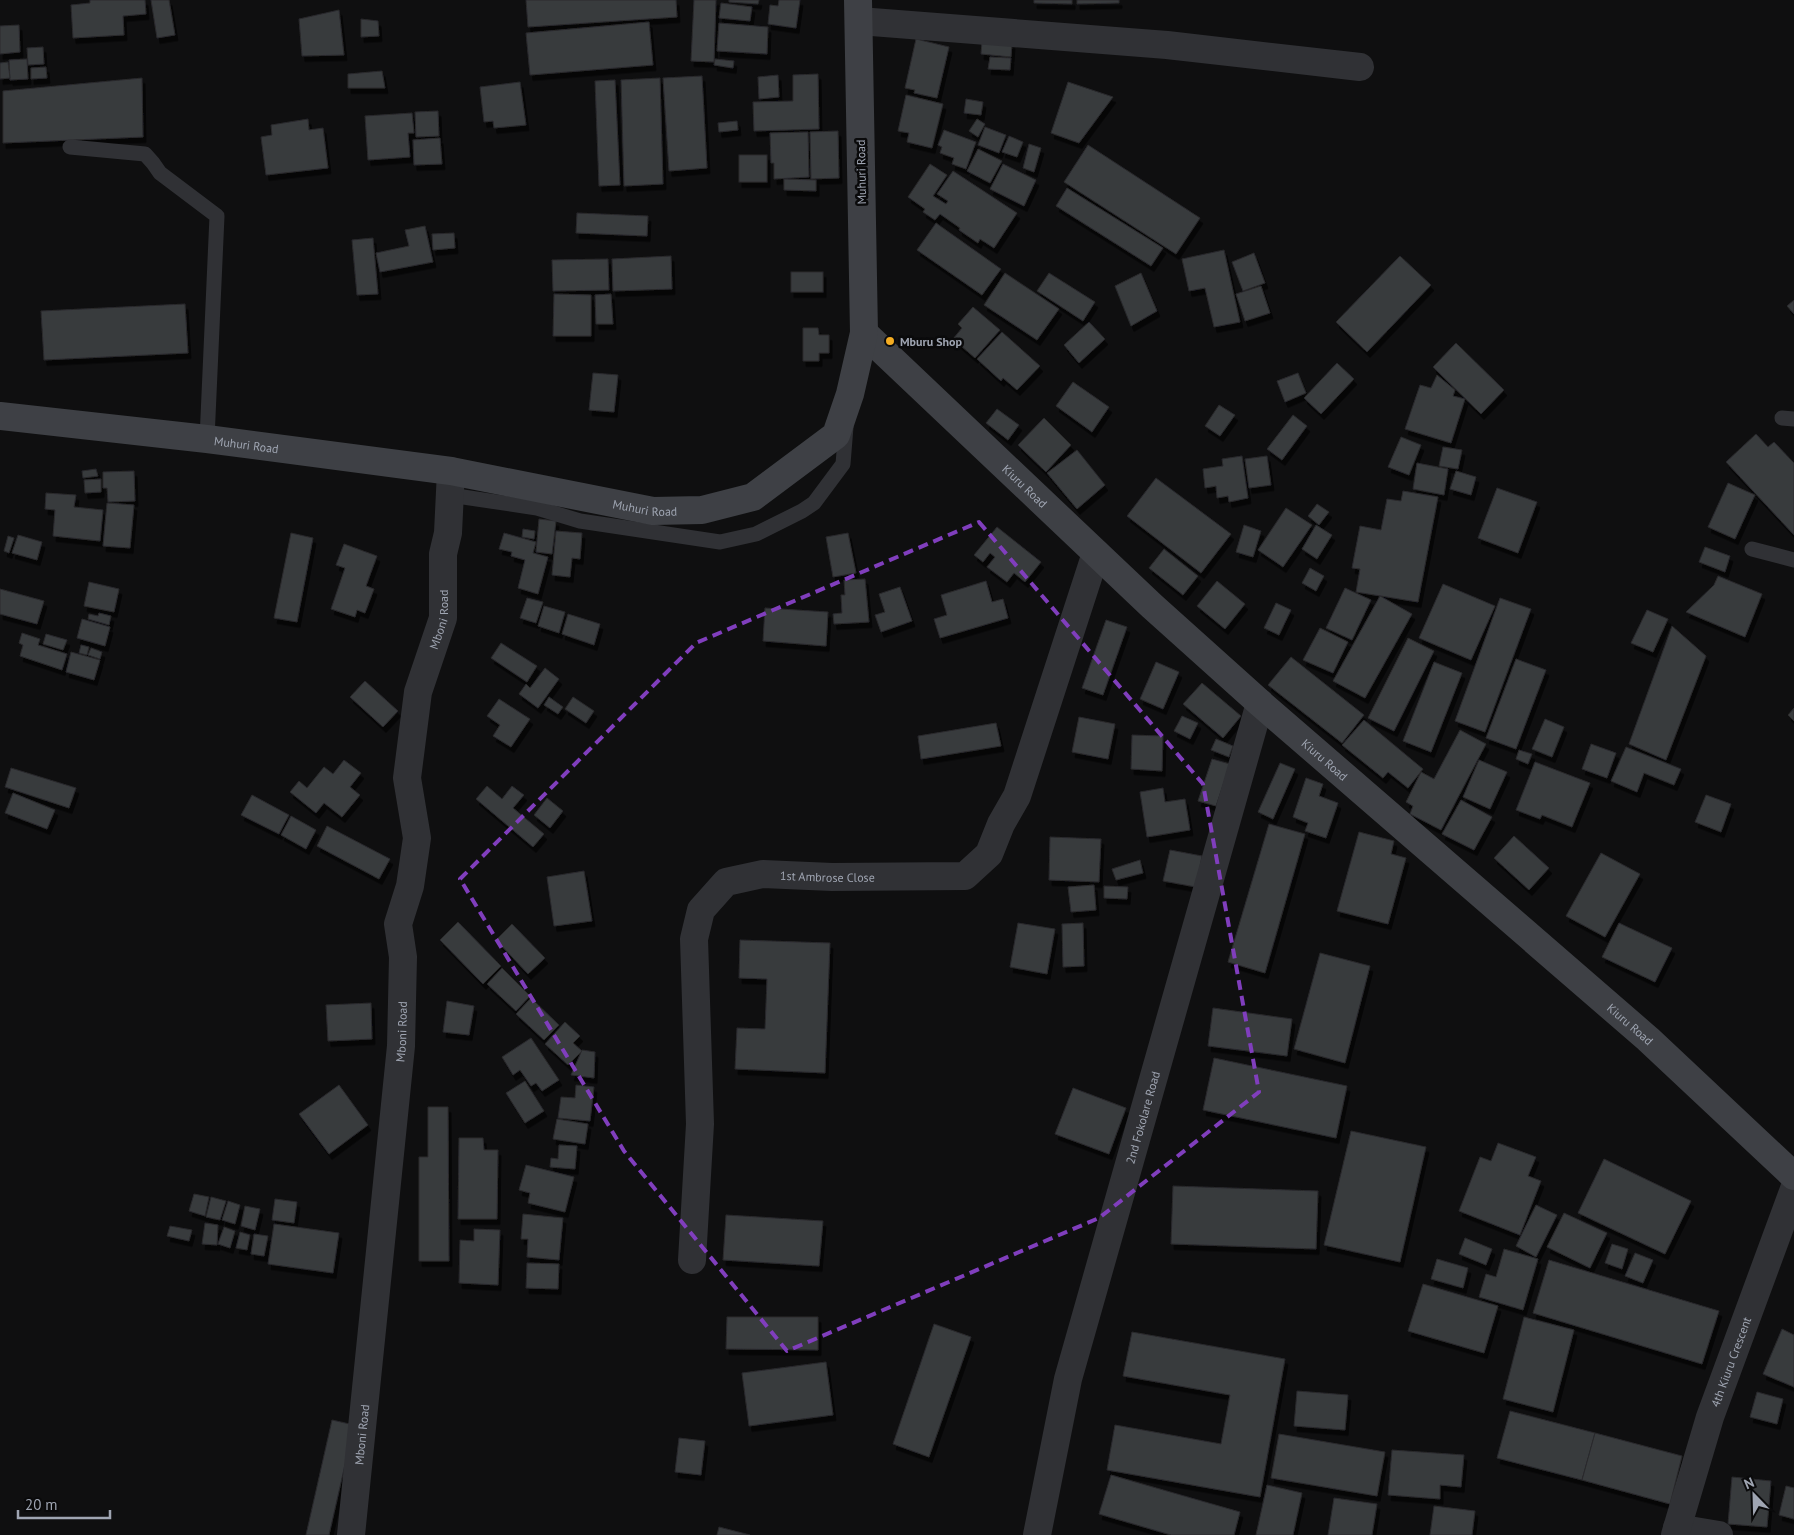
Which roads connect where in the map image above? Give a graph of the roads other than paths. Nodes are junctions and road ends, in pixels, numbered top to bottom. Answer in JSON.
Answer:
{"nodes":[{"id":1,"x":858,"y":11,"type":"edge"},
{"id":2,"x":1360,"y":67,"type":"dead end"},
{"id":3,"x":70,"y":147,"type":"dead end"},
{"id":4,"x":864,"y":333,"type":"junction"},
{"id":5,"x":850,"y":394,"type":"junction"},
{"id":6,"x":0,"y":416,"type":"edge"},
{"id":7,"x":207,"y":439,"type":"junction"},
{"id":8,"x":451,"y":483,"type":"junction"},
{"id":9,"x":1752,"y":549,"type":"dead end"},
{"id":10,"x":1096,"y":553,"type":"junction"},
{"id":11,"x":1794,"y":560,"type":"edge"},
{"id":12,"x":1260,"y":703,"type":"junction"},
{"id":13,"x":1794,"y":1176,"type":"edge"},
{"id":14,"x":1794,"y":1189,"type":"edge"},
{"id":15,"x":692,"y":1260,"type":"dead end"},
{"id":16,"x":1676,"y":1531,"type":"edge"},
{"id":17,"x":351,"y":1535,"type":"edge"},
{"id":18,"x":1037,"y":1535,"type":"edge"},
{"id":19,"x":1719,"y":1535,"type":"edge"}],
"edges":[{"from":1,"to":2,"type":"street"},
{"from":1,"to":4,"type":"main road","name":"Muhuri Road"},
{"from":3,"to":7,"type":"lane"},
{"from":4,"to":5,"type":"main road","name":"Muhuri Road"},
{"from":4,"to":10,"type":"main road","name":"Kiuru Road"},
{"from":5,"to":8,"type":"main road","name":"Muhuri Road"},
{"from":5,"to":8,"type":"lane"},
{"from":6,"to":7,"type":"main road","name":"Muhuri Road"},
{"from":7,"to":8,"type":"main road","name":"Muhuri Road"},
{"from":8,"to":17,"type":"street","name":"Mboni Road"},
{"from":9,"to":11,"type":"lane"},
{"from":10,"to":12,"type":"main road","name":"Kiuru Road"},
{"from":10,"to":15,"type":"street","name":"1st Ambrose Close"},
{"from":12,"to":13,"type":"main road","name":"Kiuru Road"},
{"from":12,"to":18,"type":"street","name":"2nd Fokolare Road"},
{"from":14,"to":16,"type":"street","name":"4th Kiuru Crescent"},
{"from":16,"to":19,"type":"street"}]}
